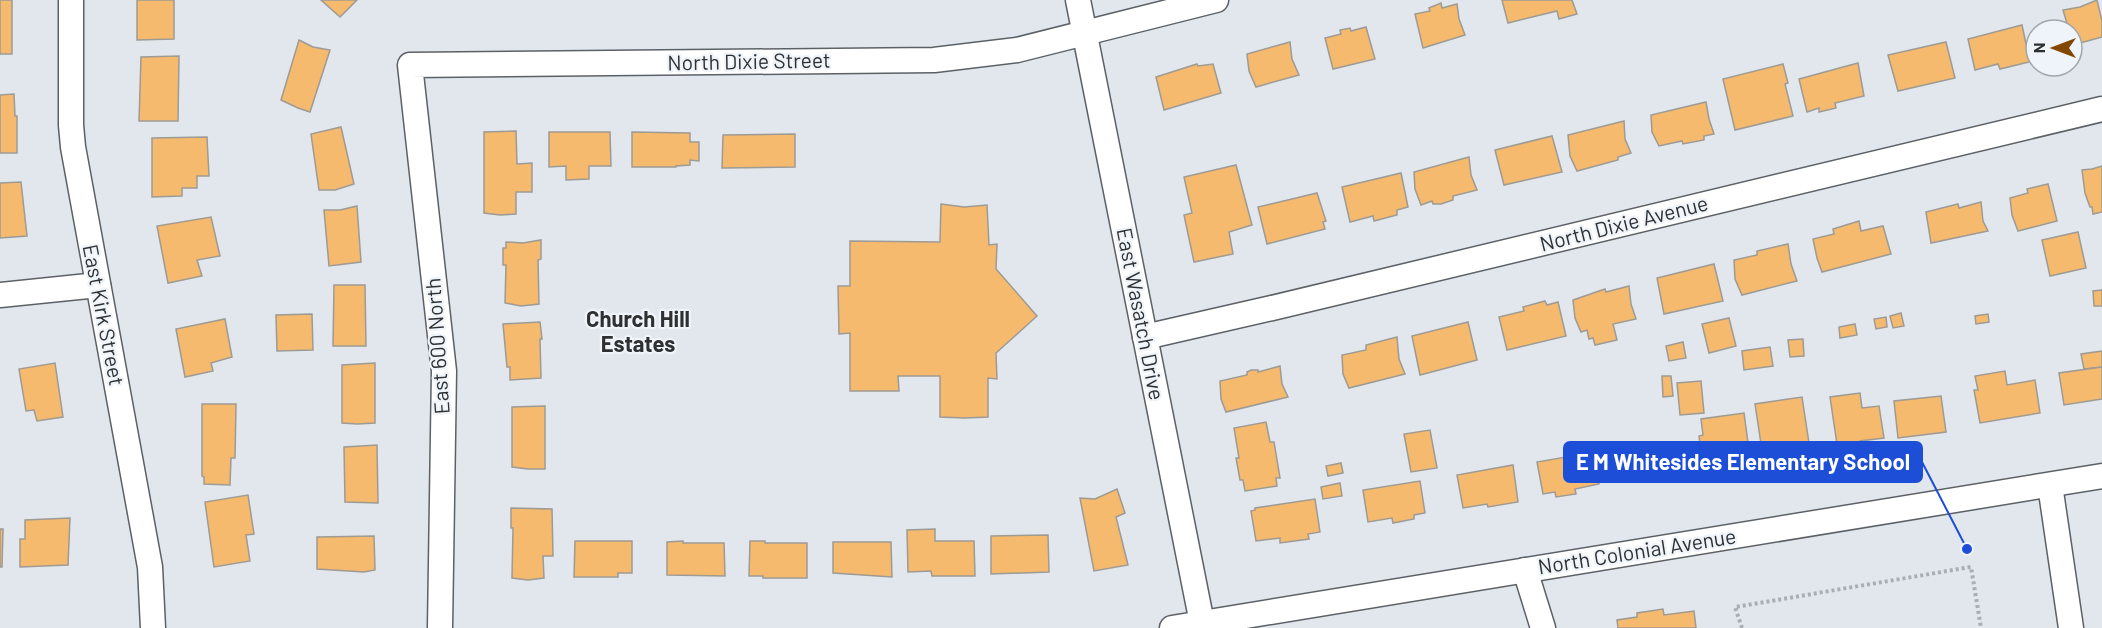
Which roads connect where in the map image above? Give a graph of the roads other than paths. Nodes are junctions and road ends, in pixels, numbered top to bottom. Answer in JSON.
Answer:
{"nodes":[{"id":1,"x":71,"y":0,"type":"edge"},
{"id":2,"x":1078,"y":0,"type":"edge"},
{"id":3,"x":1216,"y":0,"type":"edge"},
{"id":4,"x":1085,"y":34,"type":"junction"},
{"id":5,"x":410,"y":65,"type":"joint"},
{"id":6,"x":2102,"y":109,"type":"edge"},
{"id":7,"x":98,"y":285,"type":"junction"},
{"id":8,"x":0,"y":296,"type":"edge"},
{"id":9,"x":1145,"y":337,"type":"junction"},
{"id":10,"x":2102,"y":476,"type":"edge"},
{"id":11,"x":2050,"y":485,"type":"junction"},
{"id":12,"x":1525,"y":570,"type":"junction"},
{"id":13,"x":1203,"y":626,"type":"edge"},
{"id":14,"x":153,"y":628,"type":"edge"},
{"id":15,"x":440,"y":628,"type":"edge"},
{"id":16,"x":1172,"y":628,"type":"edge"},
{"id":17,"x":1543,"y":628,"type":"edge"},
{"id":18,"x":2071,"y":628,"type":"edge"}],
"edges":[{"from":1,"to":7,"type":"street","name":"East Kirk Street"},
{"from":2,"to":4,"type":"street","name":"East Wasatch Drive"},
{"from":3,"to":4,"type":"street","name":"North Dixie Street"},
{"from":4,"to":5,"type":"street","name":"North Dixie Street"},
{"from":4,"to":9,"type":"street","name":"East Wasatch Drive"},
{"from":5,"to":15,"type":"street","name":"East 600 North"},
{"from":6,"to":9,"type":"street","name":"North Dixie Avenue"},
{"from":7,"to":8,"type":"street"},
{"from":7,"to":14,"type":"street","name":"East Kirk Street"},
{"from":9,"to":13,"type":"street","name":"East Wasatch Drive"},
{"from":10,"to":11,"type":"street","name":"North Colonial Avenue"},
{"from":11,"to":12,"type":"street","name":"North Colonial Avenue"},
{"from":11,"to":18,"type":"street"},
{"from":12,"to":13,"type":"street","name":"North Colonial Avenue"},
{"from":12,"to":17,"type":"street"},
{"from":13,"to":16,"type":"street","name":"North Colonial Avenue"}]}
